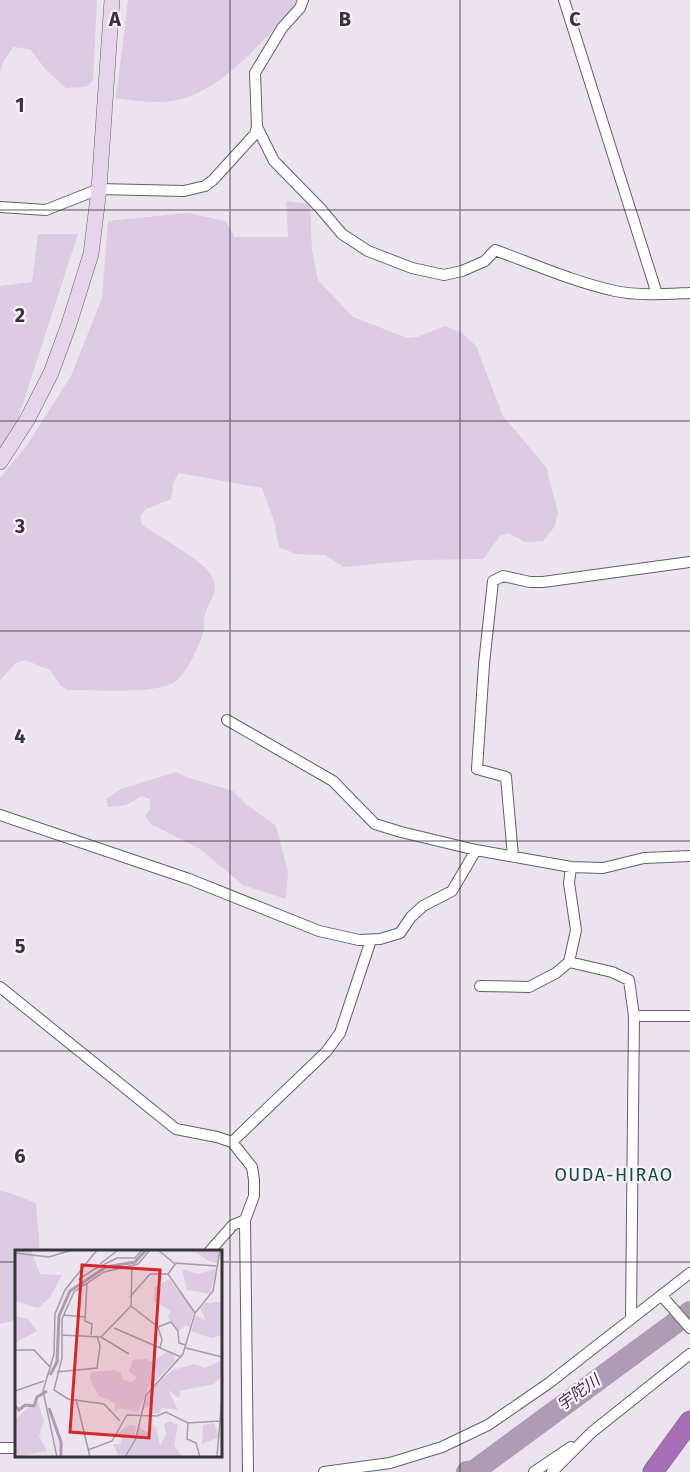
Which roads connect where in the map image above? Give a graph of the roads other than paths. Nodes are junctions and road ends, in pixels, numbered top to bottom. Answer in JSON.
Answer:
{"nodes":[{"id":1,"x":112,"y":0,"type":"edge"},
{"id":2,"x":303,"y":0,"type":"edge"},
{"id":3,"x":564,"y":0,"type":"edge"},
{"id":4,"x":258,"y":127,"type":"junction"},
{"id":5,"x":99,"y":189,"type":"junction"},
{"id":6,"x":0,"y":207,"type":"edge"},
{"id":7,"x":657,"y":294,"type":"junction"},
{"id":8,"x":690,"y":294,"type":"edge"},
{"id":9,"x":0,"y":462,"type":"edge"},
{"id":10,"x":690,"y":562,"type":"edge"},
{"id":11,"x":226,"y":720,"type":"dead end"},
{"id":12,"x":0,"y":815,"type":"edge"},
{"id":13,"x":476,"y":850,"type":"junction"},
{"id":14,"x":513,"y":856,"type":"junction"},
{"id":15,"x":690,"y":856,"type":"edge"},
{"id":16,"x":571,"y":867,"type":"junction"},
{"id":17,"x":371,"y":940,"type":"junction"},
{"id":18,"x":569,"y":962,"type":"junction"},
{"id":19,"x":480,"y":986,"type":"dead end"},
{"id":20,"x":0,"y":987,"type":"edge"},
{"id":21,"x":634,"y":1016,"type":"junction"},
{"id":22,"x":690,"y":1016,"type":"edge"},
{"id":23,"x":232,"y":1142,"type":"junction"},
{"id":24,"x":245,"y":1220,"type":"junction"},
{"id":25,"x":210,"y":1250,"type":"edge"},
{"id":26,"x":690,"y":1273,"type":"edge"},
{"id":27,"x":663,"y":1297,"type":"junction"},
{"id":28,"x":631,"y":1317,"type":"junction"},
{"id":29,"x":690,"y":1328,"type":"edge"},
{"id":30,"x":690,"y":1354,"type":"edge"},
{"id":31,"x":690,"y":1421,"type":"edge"},
{"id":32,"x":591,"y":1432,"type":"junction"},
{"id":33,"x":248,"y":1472,"type":"edge"},
{"id":34,"x":324,"y":1472,"type":"edge"},
{"id":35,"x":534,"y":1472,"type":"edge"},
{"id":36,"x":552,"y":1472,"type":"edge"},
{"id":37,"x":653,"y":1472,"type":"edge"}],
"edges":[{"from":1,"to":5,"type":"street"},
{"from":2,"to":4,"type":"street"},
{"from":3,"to":7,"type":"street"},
{"from":4,"to":5,"type":"street"},
{"from":4,"to":7,"type":"street"},
{"from":5,"to":6,"type":"street"},
{"from":5,"to":9,"type":"street"},
{"from":7,"to":8,"type":"street"},
{"from":10,"to":14,"type":"street"},
{"from":11,"to":13,"type":"street"},
{"from":12,"to":17,"type":"street"},
{"from":13,"to":14,"type":"street"},
{"from":13,"to":17,"type":"street"},
{"from":14,"to":16,"type":"street"},
{"from":15,"to":16,"type":"street"},
{"from":16,"to":18,"type":"street"},
{"from":17,"to":23,"type":"street"},
{"from":18,"to":19,"type":"street"},
{"from":18,"to":21,"type":"street"},
{"from":20,"to":23,"type":"street"},
{"from":21,"to":22,"type":"street"},
{"from":21,"to":28,"type":"street"},
{"from":23,"to":24,"type":"street"},
{"from":24,"to":25,"type":"street"},
{"from":24,"to":33,"type":"street"},
{"from":26,"to":27,"type":"street"},
{"from":27,"to":28,"type":"street"},
{"from":27,"to":29,"type":"street"},
{"from":28,"to":34,"type":"street"},
{"from":30,"to":32,"type":"street"},
{"from":31,"to":37,"type":"highway"},
{"from":32,"to":35,"type":"street"},
{"from":32,"to":36,"type":"street"}]}
